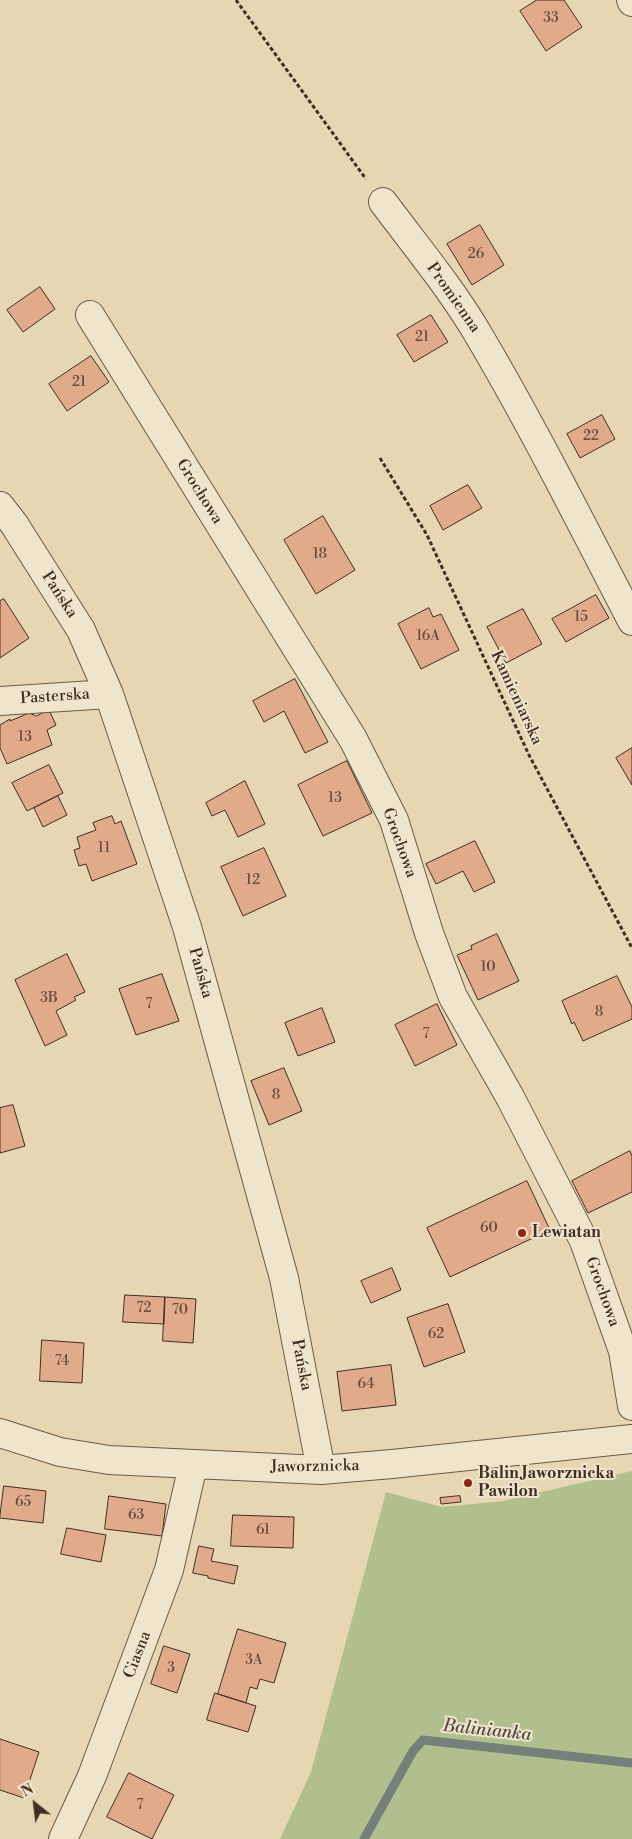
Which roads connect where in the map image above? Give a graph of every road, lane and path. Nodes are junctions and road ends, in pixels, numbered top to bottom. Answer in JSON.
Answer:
{"nodes":[{"id":1,"x":236,"y":0,"type":"edge"},
{"id":2,"x":383,"y":202,"type":"joint"},
{"id":3,"x":90,"y":316,"type":"dead end"},
{"id":4,"x":380,"y":458,"type":"dead end"},
{"id":5,"x":0,"y":506,"type":"edge"},
{"id":6,"x":632,"y":621,"type":"edge"},
{"id":7,"x":109,"y":694,"type":"junction"},
{"id":8,"x":0,"y":701,"type":"edge"},
{"id":9,"x":632,"y":948,"type":"edge"},
{"id":10,"x":632,"y":1406,"type":"edge"},
{"id":11,"x":0,"y":1433,"type":"edge"},
{"id":12,"x":632,"y":1439,"type":"edge"},
{"id":13,"x":193,"y":1465,"type":"junction"},
{"id":14,"x":321,"y":1470,"type":"junction"},
{"id":15,"x":63,"y":1839,"type":"edge"}],
"edges":[{"from":1,"to":2,"type":"path"},
{"from":2,"to":6,"type":"street","name":"Promienna"},
{"from":3,"to":10,"type":"street","name":"Grochowa"},
{"from":4,"to":9,"type":"path","name":"Kamieniarska"},
{"from":5,"to":7,"type":"street","name":"Pańska"},
{"from":7,"to":8,"type":"street","name":"Pasterska"},
{"from":7,"to":14,"type":"street","name":"Pańska"},
{"from":11,"to":13,"type":"street","name":"Jaworznicka"},
{"from":12,"to":14,"type":"street","name":"Jaworznicka"},
{"from":13,"to":14,"type":"street","name":"Jaworznicka"},
{"from":13,"to":15,"type":"street","name":"Ciasna"}]}
